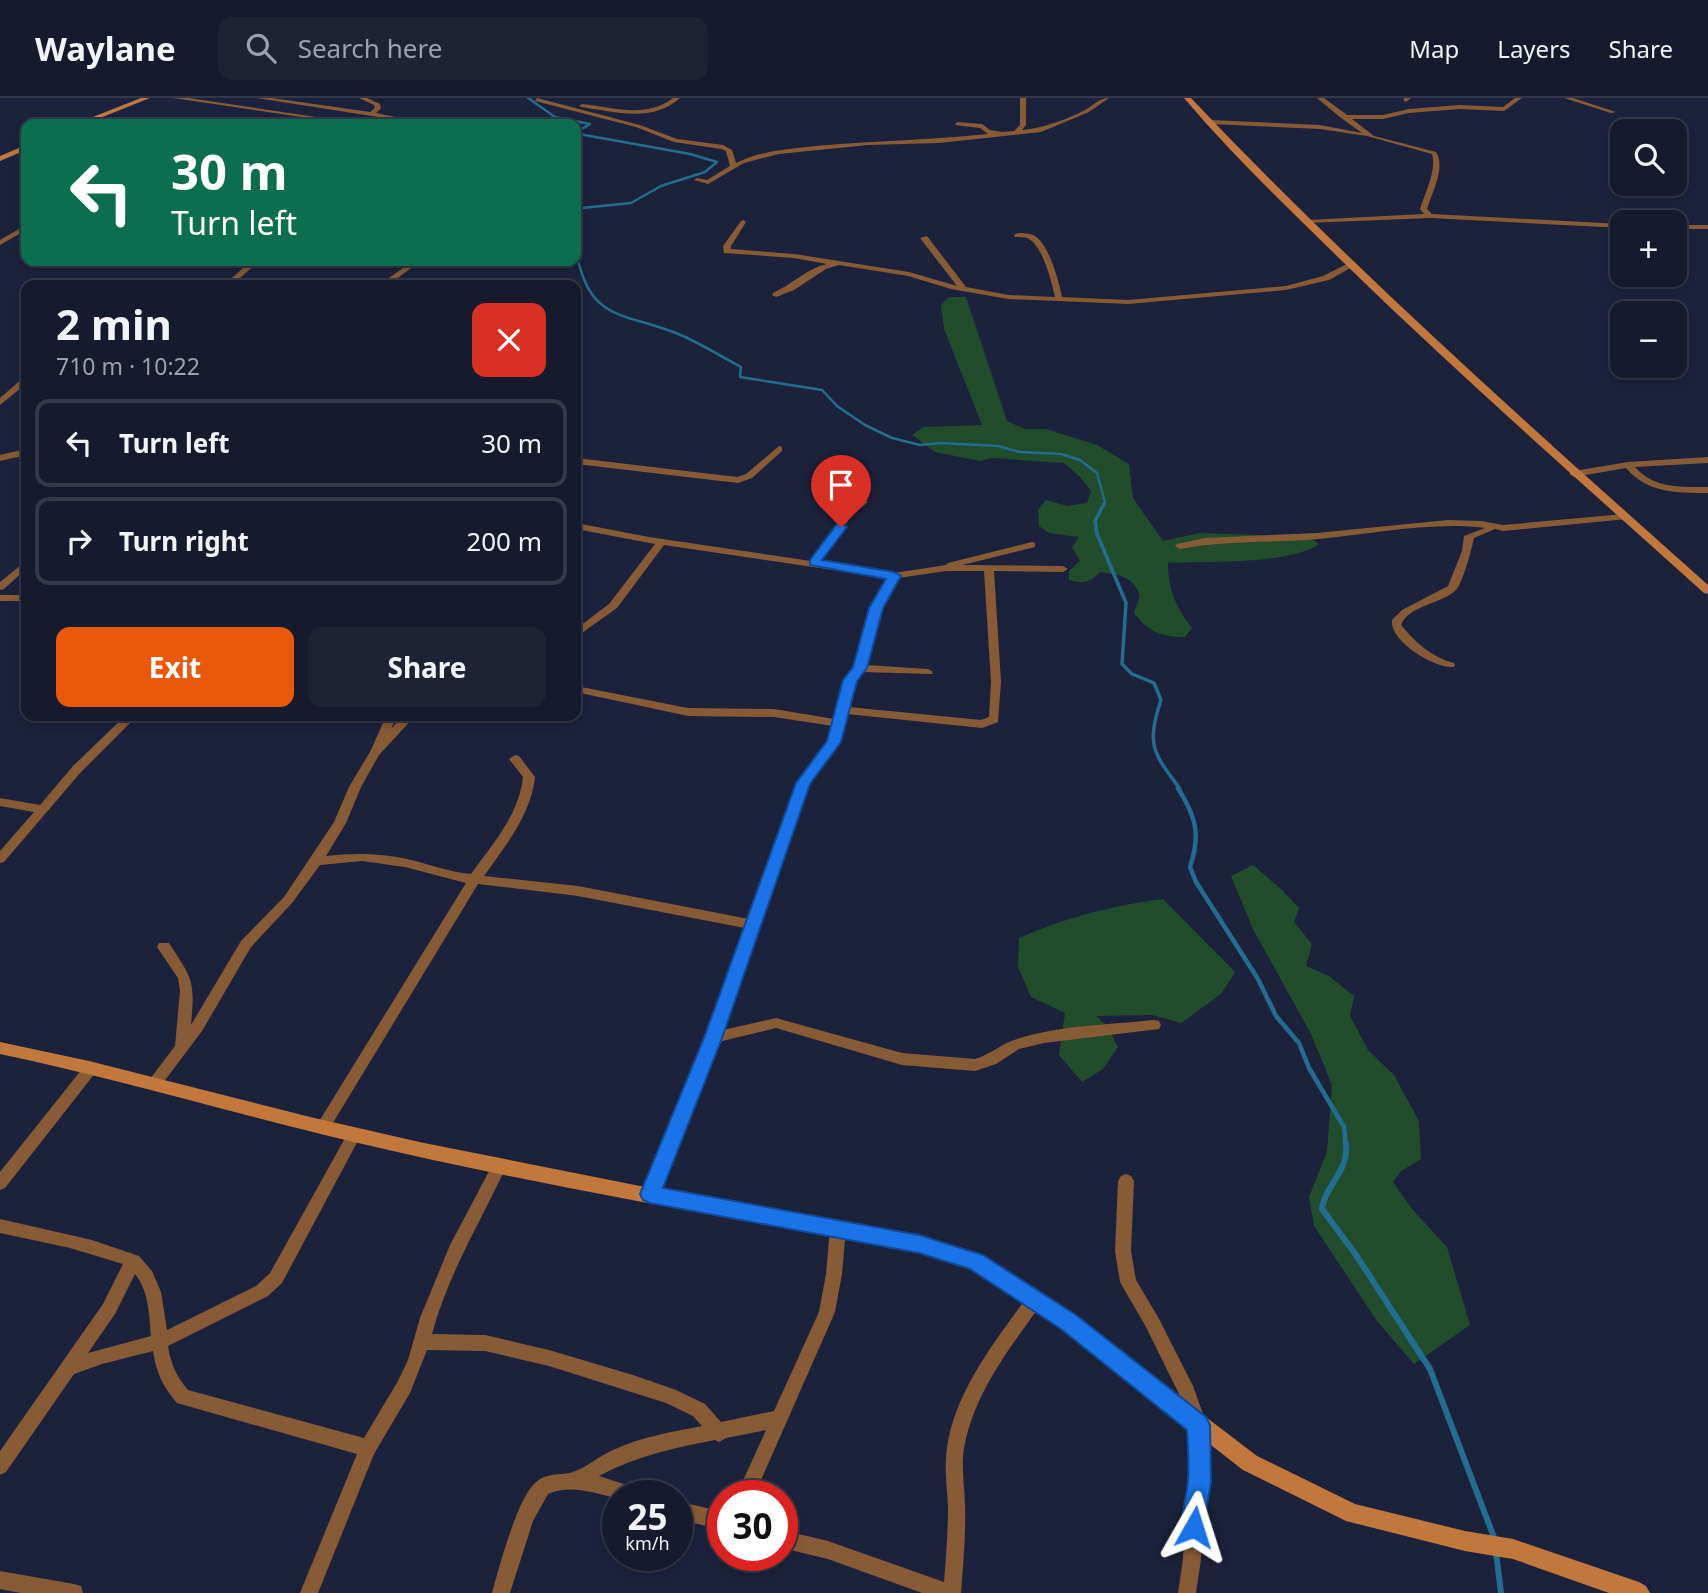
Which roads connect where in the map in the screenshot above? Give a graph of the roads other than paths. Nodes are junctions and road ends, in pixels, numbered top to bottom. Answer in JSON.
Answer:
{"nodes":[{"id":1,"x":147,"y":98,"type":"edge"},
{"id":2,"x":176,"y":98,"type":"edge"},
{"id":3,"x":260,"y":98,"type":"edge"},
{"id":4,"x":362,"y":98,"type":"edge"},
{"id":5,"x":677,"y":98,"type":"edge"},
{"id":6,"x":1023,"y":98,"type":"edge"},
{"id":7,"x":1106,"y":98,"type":"edge"},
{"id":8,"x":1187,"y":98,"type":"edge"},
{"id":9,"x":1320,"y":98,"type":"edge"},
{"id":10,"x":1519,"y":98,"type":"edge"},
{"id":11,"x":1567,"y":98,"type":"edge"},
{"id":12,"x":537,"y":100,"type":"edge"},
{"id":13,"x":556,"y":105,"type":"junction"},
{"id":14,"x":1612,"y":112,"type":"dead end"},
{"id":15,"x":372,"y":114,"type":"junction"},
{"id":16,"x":1343,"y":117,"type":"junction"},
{"id":17,"x":397,"y":118,"type":"dead end"},
{"id":18,"x":92,"y":119,"type":"edge"},
{"id":19,"x":325,"y":119,"type":"edge"},
{"id":20,"x":1210,"y":122,"type":"junction"},
{"id":21,"x":957,"y":124,"type":"dead end"},
{"id":22,"x":1013,"y":133,"type":"junction"},
{"id":23,"x":1372,"y":136,"type":"junction"},
{"id":24,"x":21,"y":149,"type":"edge"},
{"id":25,"x":0,"y":159,"type":"edge"},
{"id":26,"x":734,"y":167,"type":"junction"},
{"id":27,"x":697,"y":180,"type":"dead end"},
{"id":28,"x":1430,"y":216,"type":"junction"},
{"id":29,"x":743,"y":222,"type":"dead end"},
{"id":30,"x":1308,"y":222,"type":"junction"},
{"id":31,"x":1610,"y":225,"type":"edge"},
{"id":32,"x":1708,"y":227,"type":"edge"},
{"id":33,"x":1687,"y":228,"type":"edge"},
{"id":34,"x":21,"y":230,"type":"edge"},
{"id":35,"x":1018,"y":235,"type":"dead end"},
{"id":36,"x":924,"y":238,"type":"dead end"},
{"id":37,"x":0,"y":243,"type":"edge"},
{"id":38,"x":835,"y":263,"type":"junction"},
{"id":39,"x":1352,"y":265,"type":"junction"},
{"id":40,"x":250,"y":266,"type":"edge"},
{"id":41,"x":409,"y":266,"type":"edge"},
{"id":42,"x":234,"y":280,"type":"edge"},
{"id":43,"x":390,"y":280,"type":"edge"},
{"id":44,"x":963,"y":289,"type":"junction"},
{"id":45,"x":776,"y":295,"type":"dead end"},
{"id":46,"x":1059,"y":300,"type":"junction"},
{"id":47,"x":21,"y":384,"type":"edge"},
{"id":48,"x":0,"y":402,"type":"edge"},
{"id":49,"x":779,"y":449,"type":"dead end"},
{"id":50,"x":21,"y":454,"type":"edge"},
{"id":51,"x":0,"y":458,"type":"edge"},
{"id":52,"x":1708,"y":460,"type":"edge"},
{"id":53,"x":581,"y":462,"type":"edge"},
{"id":54,"x":1628,"y":465,"type":"junction"},
{"id":55,"x":1574,"y":474,"type":"junction"},
{"id":56,"x":1708,"y":491,"type":"edge"},
{"id":57,"x":863,"y":502,"type":"dead end"},
{"id":58,"x":1624,"y":517,"type":"junction"},
{"id":59,"x":1498,"y":527,"type":"junction"},
{"id":60,"x":581,"y":528,"type":"edge"},
{"id":61,"x":661,"y":542,"type":"junction"},
{"id":62,"x":1032,"y":545,"type":"dead end"},
{"id":63,"x":1180,"y":546,"type":"dead end"},
{"id":64,"x":814,"y":563,"type":"junction"},
{"id":65,"x":21,"y":568,"type":"edge"},
{"id":66,"x":946,"y":568,"type":"junction"},
{"id":67,"x":1063,"y":569,"type":"dead end"},
{"id":68,"x":989,"y":570,"type":"junction"},
{"id":69,"x":894,"y":576,"type":"junction"},
{"id":70,"x":0,"y":587,"type":"edge"},
{"id":71,"x":1708,"y":591,"type":"edge"},
{"id":72,"x":0,"y":598,"type":"edge"},
{"id":73,"x":21,"y":598,"type":"edge"},
{"id":74,"x":581,"y":630,"type":"edge"},
{"id":75,"x":1450,"y":665,"type":"dead end"},
{"id":76,"x":860,"y":668,"type":"junction"},
{"id":77,"x":928,"y":671,"type":"dead end"},
{"id":78,"x":581,"y":690,"type":"edge"},
{"id":79,"x":840,"y":716,"type":"junction"},
{"id":80,"x":126,"y":721,"type":"edge"},
{"id":81,"x":388,"y":721,"type":"edge"},
{"id":82,"x":404,"y":721,"type":"edge"},
{"id":83,"x":375,"y":753,"type":"junction"},
{"id":84,"x":515,"y":759,"type":"dead end"},
{"id":85,"x":0,"y":802,"type":"edge"},
{"id":86,"x":42,"y":810,"type":"junction"},
{"id":87,"x":0,"y":859,"type":"edge"},
{"id":88,"x":316,"y":861,"type":"junction"},
{"id":89,"x":474,"y":880,"type":"junction"},
{"id":90,"x":755,"y":925,"type":"junction"},
{"id":91,"x":164,"y":947,"type":"dead end"},
{"id":92,"x":1154,"y":1025,"type":"dead end"},
{"id":93,"x":713,"y":1038,"type":"junction"},
{"id":94,"x":182,"y":1046,"type":"junction"},
{"id":95,"x":0,"y":1048,"type":"edge"},
{"id":96,"x":91,"y":1068,"type":"junction"},
{"id":97,"x":155,"y":1083,"type":"junction"},
{"id":98,"x":323,"y":1127,"type":"junction"},
{"id":99,"x":354,"y":1135,"type":"junction"},
{"id":100,"x":500,"y":1165,"type":"junction"},
{"id":101,"x":1126,"y":1181,"type":"dead end"},
{"id":102,"x":0,"y":1183,"type":"edge"},
{"id":103,"x":650,"y":1194,"type":"junction"},
{"id":104,"x":0,"y":1226,"type":"edge"},
{"id":105,"x":838,"y":1229,"type":"junction"},
{"id":106,"x":133,"y":1261,"type":"junction"},
{"id":107,"x":1036,"y":1298,"type":"junction"},
{"id":108,"x":159,"y":1342,"type":"junction"},
{"id":109,"x":421,"y":1342,"type":"junction"},
{"id":110,"x":71,"y":1367,"type":"junction"},
{"id":111,"x":777,"y":1419,"type":"junction"},
{"id":112,"x":1198,"y":1425,"type":"junction"},
{"id":113,"x":719,"y":1433,"type":"junction"},
{"id":114,"x":368,"y":1448,"type":"junction"},
{"id":115,"x":0,"y":1466,"type":"edge"},
{"id":116,"x":752,"y":1480,"type":"edge"},
{"id":117,"x":571,"y":1482,"type":"junction"},
{"id":118,"x":602,"y":1486,"type":"edge"},
{"id":119,"x":798,"y":1543,"type":"edge"},
{"id":120,"x":0,"y":1580,"type":"edge"},
{"id":121,"x":74,"y":1593,"type":"edge"},
{"id":122,"x":309,"y":1593,"type":"edge"},
{"id":123,"x":501,"y":1593,"type":"edge"},
{"id":124,"x":950,"y":1593,"type":"edge"},
{"id":125,"x":1187,"y":1593,"type":"edge"},
{"id":126,"x":1639,"y":1593,"type":"edge"}],
"edges":[{"from":1,"to":18,"type":"street"},
{"from":2,"to":19,"type":"street"},
{"from":3,"to":15,"type":"street"},
{"from":4,"to":15,"type":"street"},
{"from":5,"to":13,"type":"street"},
{"from":6,"to":22,"type":"street"},
{"from":7,"to":22,"type":"street"},
{"from":8,"to":20,"type":"street"},
{"from":9,"to":16,"type":"street"},
{"from":10,"to":16,"type":"street"},
{"from":11,"to":14,"type":"street"},
{"from":12,"to":13,"type":"street"},
{"from":13,"to":26,"type":"street"},
{"from":15,"to":17,"type":"street"},
{"from":16,"to":23,"type":"street"},
{"from":20,"to":23,"type":"street"},
{"from":20,"to":30,"type":"street"},
{"from":21,"to":22,"type":"street"},
{"from":22,"to":26,"type":"street"},
{"from":23,"to":28,"type":"street"},
{"from":24,"to":25,"type":"street"},
{"from":26,"to":27,"type":"street"},
{"from":28,"to":30,"type":"street"},
{"from":28,"to":31,"type":"street"},
{"from":29,"to":38,"type":"street"},
{"from":30,"to":39,"type":"street"},
{"from":32,"to":33,"type":"street"},
{"from":34,"to":37,"type":"street"},
{"from":35,"to":46,"type":"street"},
{"from":36,"to":44,"type":"street"},
{"from":38,"to":44,"type":"street"},
{"from":38,"to":45,"type":"street"},
{"from":39,"to":46,"type":"street"},
{"from":39,"to":55,"type":"street"},
{"from":40,"to":42,"type":"street"},
{"from":41,"to":43,"type":"street"},
{"from":44,"to":46,"type":"street"},
{"from":47,"to":48,"type":"street"},
{"from":49,"to":53,"type":"street"},
{"from":50,"to":51,"type":"street"},
{"from":52,"to":54,"type":"street"},
{"from":54,"to":55,"type":"street"},
{"from":54,"to":56,"type":"street"},
{"from":55,"to":58,"type":"street"},
{"from":57,"to":64,"type":"street"},
{"from":58,"to":59,"type":"street"},
{"from":58,"to":71,"type":"street"},
{"from":59,"to":63,"type":"street"},
{"from":59,"to":75,"type":"street"},
{"from":60,"to":61,"type":"street"},
{"from":61,"to":64,"type":"street"},
{"from":61,"to":74,"type":"street"},
{"from":62,"to":66,"type":"street"},
{"from":64,"to":69,"type":"street"},
{"from":65,"to":70,"type":"street"},
{"from":66,"to":68,"type":"street"},
{"from":66,"to":69,"type":"street"},
{"from":67,"to":68,"type":"street"},
{"from":68,"to":79,"type":"street"},
{"from":69,"to":76,"type":"street"},
{"from":72,"to":73,"type":"street"},
{"from":76,"to":77,"type":"street"},
{"from":76,"to":79,"type":"street"},
{"from":78,"to":79,"type":"street"},
{"from":79,"to":90,"type":"street"},
{"from":80,"to":86,"type":"street"},
{"from":81,"to":83,"type":"street"},
{"from":82,"to":83,"type":"street"},
{"from":83,"to":88,"type":"street"},
{"from":84,"to":89,"type":"street"},
{"from":85,"to":86,"type":"street"},
{"from":86,"to":87,"type":"street"},
{"from":88,"to":89,"type":"street"},
{"from":88,"to":94,"type":"street"},
{"from":89,"to":90,"type":"street"},
{"from":89,"to":98,"type":"street"},
{"from":90,"to":93,"type":"street"},
{"from":91,"to":94,"type":"street"},
{"from":92,"to":93,"type":"street"},
{"from":93,"to":103,"type":"street"},
{"from":94,"to":97,"type":"street"},
{"from":95,"to":96,"type":"street"},
{"from":96,"to":97,"type":"street"},
{"from":96,"to":102,"type":"street"},
{"from":97,"to":98,"type":"street"},
{"from":98,"to":99,"type":"street"},
{"from":99,"to":100,"type":"street"},
{"from":99,"to":108,"type":"street"},
{"from":100,"to":103,"type":"street"},
{"from":100,"to":109,"type":"street"},
{"from":101,"to":112,"type":"street"},
{"from":103,"to":105,"type":"street"},
{"from":104,"to":106,"type":"street"},
{"from":105,"to":107,"type":"street"},
{"from":105,"to":111,"type":"street"},
{"from":106,"to":108,"type":"street"},
{"from":106,"to":110,"type":"street"},
{"from":107,"to":112,"type":"street"},
{"from":107,"to":124,"type":"street"},
{"from":108,"to":110,"type":"street"},
{"from":108,"to":114,"type":"street"},
{"from":109,"to":113,"type":"street"},
{"from":109,"to":114,"type":"street"},
{"from":110,"to":115,"type":"street"},
{"from":111,"to":113,"type":"street"},
{"from":111,"to":116,"type":"street"},
{"from":112,"to":125,"type":"street"},
{"from":112,"to":126,"type":"street"},
{"from":113,"to":117,"type":"street"},
{"from":114,"to":122,"type":"street"},
{"from":117,"to":118,"type":"street"},
{"from":117,"to":123,"type":"street"},
{"from":119,"to":124,"type":"street"},
{"from":120,"to":121,"type":"street"}]}
